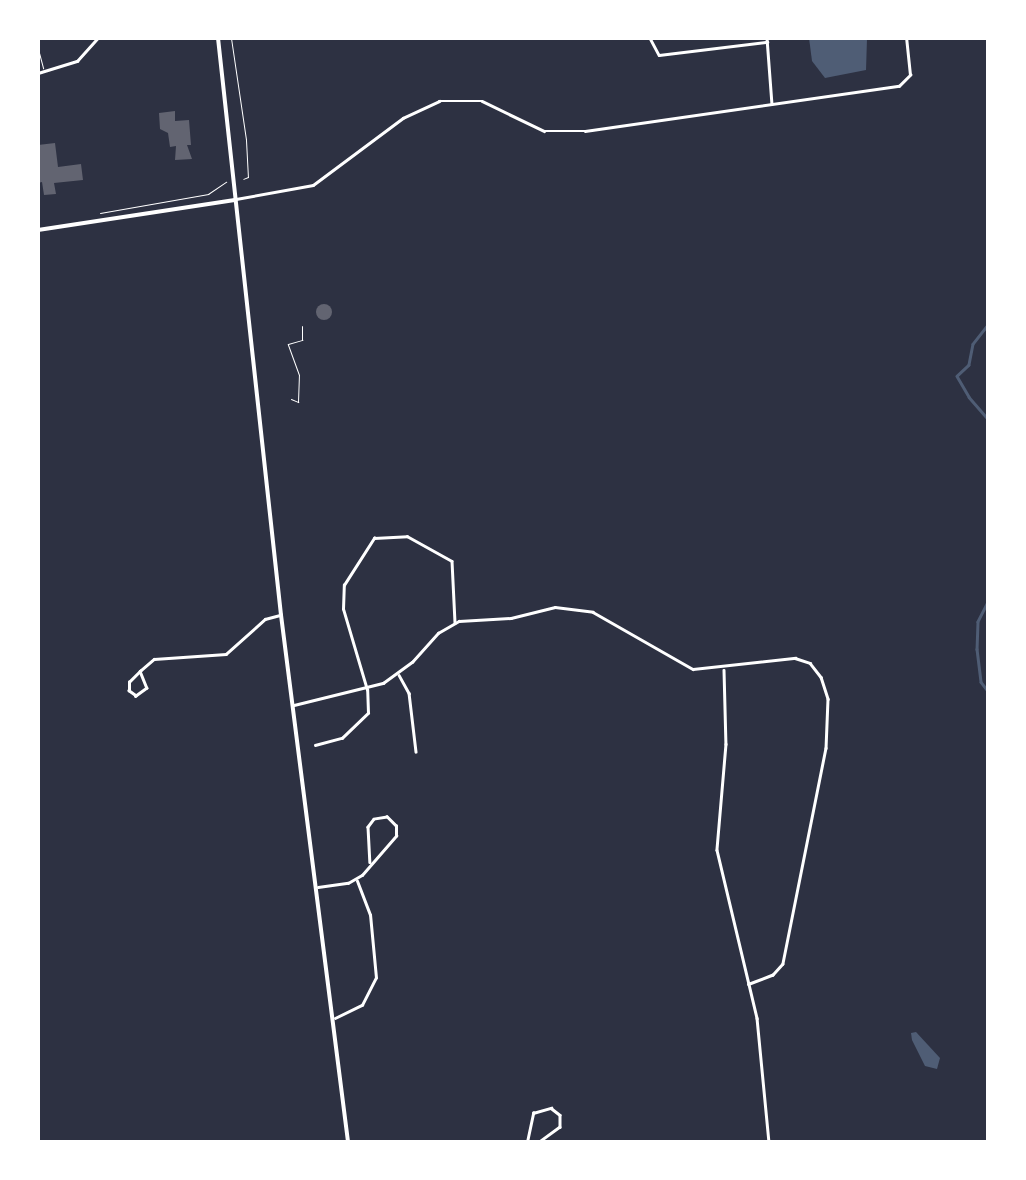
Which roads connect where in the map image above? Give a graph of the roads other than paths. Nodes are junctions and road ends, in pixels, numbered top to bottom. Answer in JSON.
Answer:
{"nodes":[{"id":1,"x":98,"y":38,"type":"edge"},
{"id":2,"x":218,"y":38,"type":"edge"},
{"id":3,"x":650,"y":38,"type":"edge"},
{"id":4,"x":906,"y":38,"type":"edge"},
{"id":5,"x":767,"y":40,"type":"edge"},
{"id":6,"x":38,"y":49,"type":"edge"},
{"id":7,"x":44,"y":71,"type":"junction"},
{"id":8,"x":38,"y":73,"type":"edge"},
{"id":9,"x":772,"y":104,"type":"junction"},
{"id":10,"x":236,"y":200,"type":"junction"},
{"id":11,"x":38,"y":230,"type":"edge"},
{"id":12,"x":281,"y":614,"type":"junction"},
{"id":13,"x":454,"y":623,"type":"junction"},
{"id":14,"x":724,"y":668,"type":"junction"},
{"id":15,"x":140,"y":671,"type":"junction"},
{"id":16,"x":398,"y":674,"type":"junction"},
{"id":17,"x":367,"y":690,"type":"junction"},
{"id":18,"x":293,"y":705,"type":"junction"},
{"id":19,"x":315,"y":745,"type":"dead end"},
{"id":20,"x":416,"y":752,"type":"dead end"},
{"id":21,"x":370,"y":862,"type":"junction"},
{"id":22,"x":356,"y":880,"type":"junction"},
{"id":23,"x":318,"y":887,"type":"junction"},
{"id":24,"x":749,"y":984,"type":"junction"},
{"id":25,"x":334,"y":1018,"type":"junction"},
{"id":26,"x":348,"y":1142,"type":"edge"},
{"id":27,"x":527,"y":1142,"type":"edge"},
{"id":28,"x":538,"y":1142,"type":"edge"},
{"id":29,"x":769,"y":1142,"type":"edge"}],
"edges":[{"from":1,"to":7,"type":"street"},
{"from":2,"to":10,"type":"street"},
{"from":3,"to":5,"type":"street"},
{"from":4,"to":9,"type":"street"},
{"from":5,"to":9,"type":"street"},
{"from":6,"to":7,"type":"lane"},
{"from":7,"to":8,"type":"street"},
{"from":9,"to":10,"type":"street"},
{"from":10,"to":11,"type":"street"},
{"from":10,"to":12,"type":"street"},
{"from":12,"to":15,"type":"street"},
{"from":12,"to":18,"type":"street"},
{"from":13,"to":14,"type":"street"},
{"from":13,"to":16,"type":"street"},
{"from":13,"to":17,"type":"street"},
{"from":14,"to":24,"type":"street"},
{"from":14,"to":24,"type":"street"},
{"from":15,"to":15,"type":"street"},
{"from":16,"to":17,"type":"street"},
{"from":16,"to":20,"type":"street"},
{"from":17,"to":18,"type":"street"},
{"from":17,"to":19,"type":"street"},
{"from":18,"to":23,"type":"street"},
{"from":21,"to":21,"type":"street"},
{"from":21,"to":22,"type":"street"},
{"from":22,"to":23,"type":"street"},
{"from":22,"to":25,"type":"street"},
{"from":23,"to":25,"type":"street"},
{"from":24,"to":29,"type":"street"},
{"from":25,"to":26,"type":"street"},
{"from":27,"to":28,"type":"street"}]}
